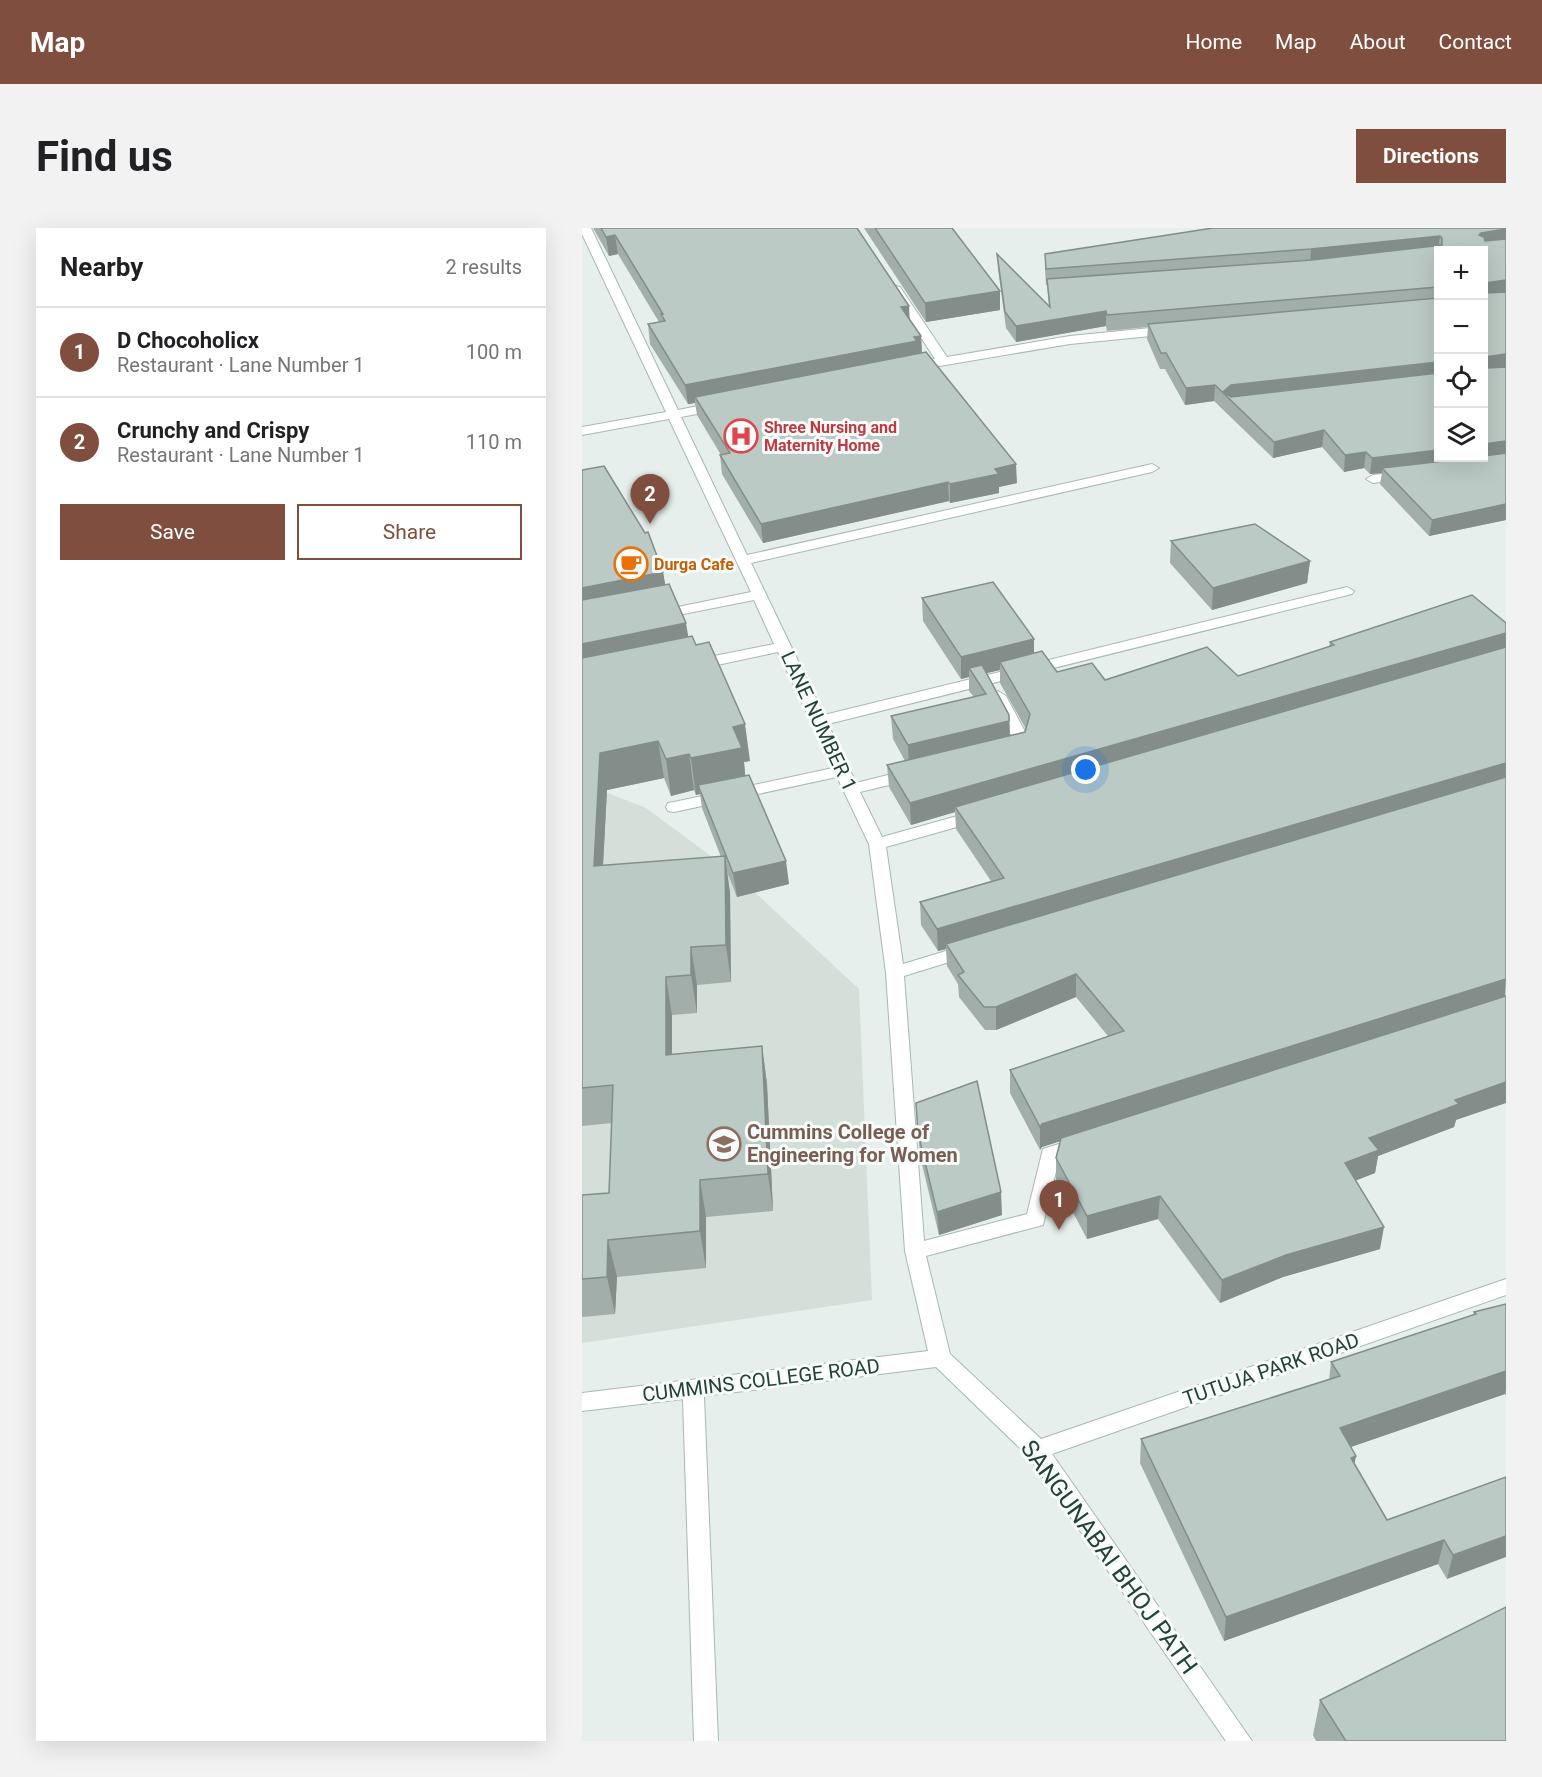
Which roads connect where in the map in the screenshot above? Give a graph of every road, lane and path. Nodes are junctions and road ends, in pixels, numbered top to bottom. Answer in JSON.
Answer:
{"nodes":[{"id":1,"x":585,"y":228,"type":"edge"},
{"id":2,"x":886,"y":275,"type":"edge"},
{"id":3,"x":1188,"y":329,"type":"edge"},
{"id":4,"x":943,"y":361,"type":"junction"},
{"id":5,"x":897,"y":370,"type":"edge"},
{"id":6,"x":733,"y":403,"type":"edge"},
{"id":7,"x":675,"y":414,"type":"junction"},
{"id":8,"x":582,"y":431,"type":"edge"},
{"id":9,"x":1152,"y":468,"type":"dead end"},
{"id":10,"x":1417,"y":474,"type":"edge"},
{"id":11,"x":1373,"y":479,"type":"dead end"},
{"id":12,"x":743,"y":560,"type":"junction"},
{"id":13,"x":1347,"y":591,"type":"dead end"},
{"id":14,"x":759,"y":595,"type":"junction"},
{"id":15,"x":639,"y":619,"type":"edge"},
{"id":16,"x":784,"y":646,"type":"junction"},
{"id":17,"x":681,"y":667,"type":"edge"},
{"id":18,"x":988,"y":679,"type":"junction"},
{"id":19,"x":819,"y":721,"type":"junction"},
{"id":20,"x":996,"y":754,"type":"edge"},
{"id":21,"x":930,"y":770,"type":"edge"},
{"id":22,"x":843,"y":771,"type":"junction"},
{"id":23,"x":851,"y":789,"type":"junction"},
{"id":24,"x":674,"y":807,"type":"dead end"},
{"id":25,"x":991,"y":811,"type":"edge"},
{"id":26,"x":877,"y":844,"type":"junction"},
{"id":27,"x":982,"y":947,"type":"edge"},
{"id":28,"x":895,"y":973,"type":"junction"},
{"id":29,"x":1095,"y":1140,"type":"edge"},
{"id":30,"x":915,"y":1251,"type":"junction"},
{"id":31,"x":1506,"y":1287,"type":"edge"},
{"id":32,"x":940,"y":1358,"type":"junction"},
{"id":33,"x":693,"y":1388,"type":"junction"},
{"id":34,"x":582,"y":1402,"type":"edge"},
{"id":35,"x":1037,"y":1450,"type":"junction"},
{"id":36,"x":706,"y":1741,"type":"edge"},
{"id":37,"x":1240,"y":1741,"type":"edge"}],
"edges":[{"from":1,"to":7,"type":"street","name":"LANE NUMBER 1"},
{"from":2,"to":4,"type":"street"},
{"from":3,"to":4,"type":"street"},
{"from":4,"to":5,"type":"street"},
{"from":6,"to":7,"type":"street"},
{"from":7,"to":8,"type":"street"},
{"from":7,"to":12,"type":"street","name":"LANE NUMBER 1"},
{"from":9,"to":12,"type":"street"},
{"from":10,"to":11,"type":"street"},
{"from":12,"to":14,"type":"street","name":"LANE NUMBER 1"},
{"from":13,"to":18,"type":"street"},
{"from":14,"to":15,"type":"street"},
{"from":14,"to":16,"type":"street","name":"LANE NUMBER 1"},
{"from":16,"to":17,"type":"street"},
{"from":16,"to":19,"type":"street","name":"LANE NUMBER 1"},
{"from":18,"to":19,"type":"street"},
{"from":18,"to":20,"type":"street"},
{"from":19,"to":22,"type":"street","name":"LANE NUMBER 1"},
{"from":21,"to":23,"type":"street"},
{"from":22,"to":23,"type":"street","name":"LANE NUMBER 1"},
{"from":22,"to":24,"type":"street"},
{"from":23,"to":26,"type":"street","name":"LANE NUMBER 1"},
{"from":25,"to":26,"type":"street"},
{"from":26,"to":28,"type":"street","name":"LANE NUMBER 1"},
{"from":27,"to":28,"type":"street"},
{"from":28,"to":30,"type":"street","name":"LANE NUMBER 1"},
{"from":29,"to":30,"type":"street"},
{"from":30,"to":32,"type":"street","name":"LANE NUMBER 1"},
{"from":31,"to":35,"type":"street","name":"TUTUJA PARK ROAD"},
{"from":32,"to":33,"type":"street","name":"CUMMINS COLLEGE ROAD"},
{"from":32,"to":35,"type":"street","name":"SANGUNABAI BHOJ PATH"},
{"from":33,"to":34,"type":"street","name":"CUMMINS COLLEGE ROAD"},
{"from":33,"to":36,"type":"street"},
{"from":35,"to":37,"type":"street","name":"SANGUNABAI BHOJ PATH"}]}
